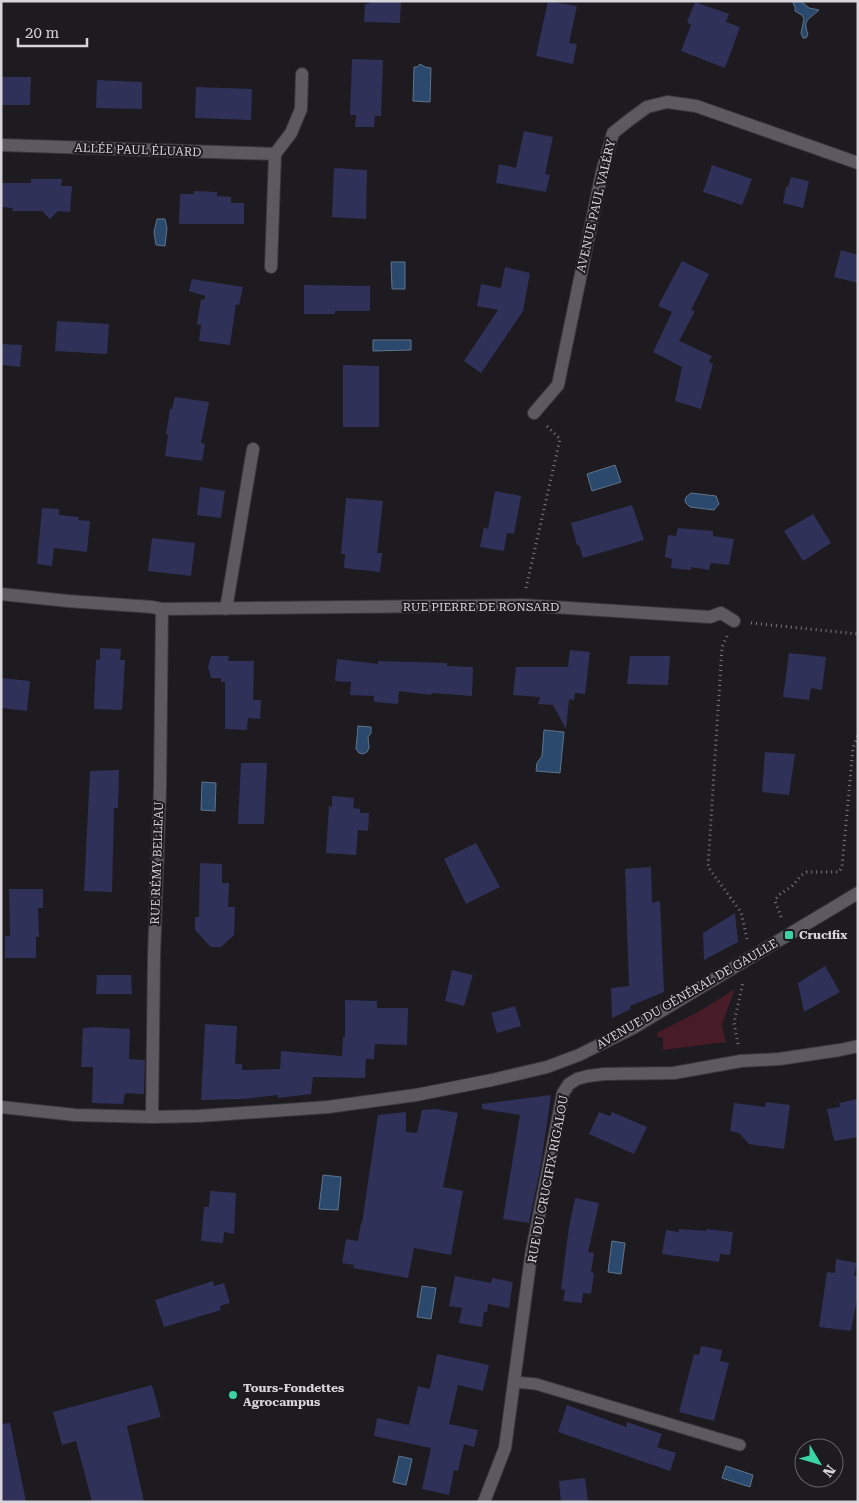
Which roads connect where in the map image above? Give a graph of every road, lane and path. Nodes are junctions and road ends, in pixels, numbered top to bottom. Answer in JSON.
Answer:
{"nodes":[{"id":1,"x":302,"y":74,"type":"dead end"},
{"id":2,"x":1,"y":145,"type":"edge"},
{"id":3,"x":275,"y":154,"type":"junction"},
{"id":4,"x":858,"y":163,"type":"edge"},
{"id":5,"x":271,"y":267,"type":"dead end"},
{"id":6,"x":534,"y":413,"type":"joint"},
{"id":7,"x":253,"y":448,"type":"dead end"},
{"id":8,"x":1,"y":594,"type":"edge"},
{"id":9,"x":522,"y":605,"type":"junction"},
{"id":10,"x":162,"y":609,"type":"junction"},
{"id":11,"x":226,"y":609,"type":"junction"},
{"id":12,"x":734,"y":621,"type":"junction"},
{"id":13,"x":858,"y":634,"type":"edge"},
{"id":14,"x":858,"y":734,"type":"edge"},
{"id":15,"x":858,"y":893,"type":"edge"},
{"id":16,"x":782,"y":917,"type":"dead end"},
{"id":17,"x":749,"y":946,"type":"dead end"},
{"id":18,"x":749,"y":978,"type":"dead end"},
{"id":19,"x":858,"y":1046,"type":"edge"},
{"id":20,"x":741,"y":1061,"type":"junction"},
{"id":21,"x":1,"y":1106,"type":"edge"},
{"id":22,"x":152,"y":1117,"type":"junction"},
{"id":23,"x":514,"y":1382,"type":"junction"},
{"id":24,"x":740,"y":1445,"type":"dead end"},
{"id":25,"x":484,"y":1502,"type":"edge"}],
"edges":[{"from":1,"to":3,"type":"street"},
{"from":2,"to":3,"type":"street","name":"ALLÉE PAUL ÉLUARD"},
{"from":3,"to":5,"type":"street"},
{"from":4,"to":6,"type":"street","name":"AVENUE PAUL VALÉRY"},
{"from":6,"to":9,"type":"path"},
{"from":7,"to":11,"type":"street"},
{"from":8,"to":10,"type":"street","name":"RUE PIERRE DE RONSARD"},
{"from":9,"to":11,"type":"street","name":"RUE PIERRE DE RONSARD"},
{"from":9,"to":12,"type":"street","name":"RUE PIERRE DE RONSARD"},
{"from":10,"to":11,"type":"street","name":"RUE PIERRE DE RONSARD"},
{"from":10,"to":22,"type":"street","name":"RUE RÉMY BELLEAU"},
{"from":12,"to":13,"type":"path"},
{"from":12,"to":17,"type":"path"},
{"from":14,"to":16,"type":"path"},
{"from":15,"to":22,"type":"street","name":"AVENUE DU GÉNÉRAL DE GAULLE"},
{"from":18,"to":20,"type":"path"},
{"from":19,"to":20,"type":"street","name":"RUE DU CRUCIFIX RIGALOU"},
{"from":20,"to":23,"type":"street","name":"RUE DU CRUCIFIX RIGALOU"},
{"from":21,"to":22,"type":"street","name":"AVENUE DU GÉNÉRAL DE GAULLE"},
{"from":23,"to":24,"type":"lane"},
{"from":23,"to":25,"type":"street","name":"RUE DU CRUCIFIX RIGALOU"}]}
